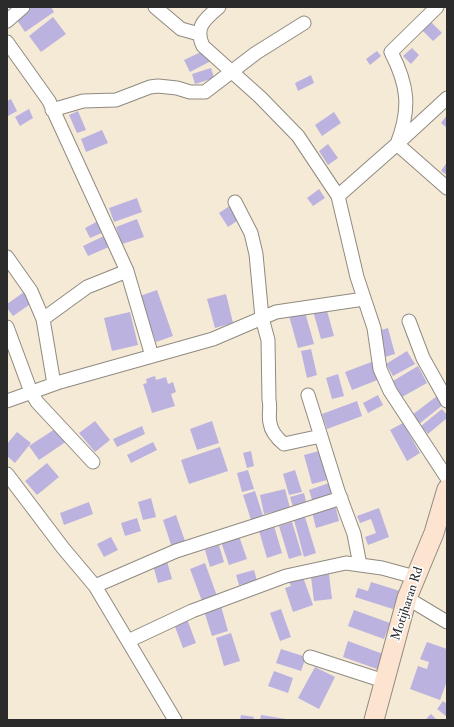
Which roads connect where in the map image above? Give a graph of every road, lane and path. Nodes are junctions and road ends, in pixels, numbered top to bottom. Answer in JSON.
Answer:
{"nodes":[{"id":1,"x":23,"y":7,"type":"edge"},
{"id":2,"x":154,"y":7,"type":"edge"},
{"id":3,"x":219,"y":7,"type":"edge"},
{"id":4,"x":437,"y":7,"type":"edge"},
{"id":5,"x":7,"y":21,"type":"edge"},
{"id":6,"x":304,"y":23,"type":"dead end"},
{"id":7,"x":199,"y":34,"type":"junction"},
{"id":8,"x":7,"y":42,"type":"edge"},
{"id":9,"x":230,"y":72,"type":"junction"},
{"id":10,"x":447,"y":98,"type":"edge"},
{"id":11,"x":52,"y":110,"type":"junction"},
{"id":12,"x":397,"y":144,"type":"junction"},
{"id":13,"x":447,"y":188,"type":"edge"},
{"id":14,"x":338,"y":196,"type":"junction"},
{"id":15,"x":234,"y":202,"type":"dead end"},
{"id":16,"x":7,"y":257,"type":"edge"},
{"id":17,"x":127,"y":271,"type":"junction"},
{"id":18,"x":364,"y":299,"type":"junction"},
{"id":19,"x":262,"y":318,"type":"junction"},
{"id":20,"x":43,"y":319,"type":"junction"},
{"id":21,"x":409,"y":321,"type":"dead end"},
{"id":22,"x":7,"y":328,"type":"edge"},
{"id":23,"x":152,"y":356,"type":"junction"},
{"id":24,"x":54,"y":384,"type":"junction"},
{"id":25,"x":31,"y":392,"type":"junction"},
{"id":26,"x":308,"y":395,"type":"dead end"},
{"id":27,"x":7,"y":401,"type":"edge"},
{"id":28,"x":447,"y":401,"type":"edge"},
{"id":29,"x":321,"y":436,"type":"junction"},
{"id":30,"x":93,"y":462,"type":"dead end"},
{"id":31,"x":7,"y":474,"type":"edge"},
{"id":32,"x":447,"y":478,"type":"edge"},
{"id":33,"x":447,"y":489,"type":"edge"},
{"id":34,"x":341,"y":498,"type":"junction"},
{"id":35,"x":360,"y":565,"type":"junction"},
{"id":36,"x":415,"y":577,"type":"junction"},
{"id":37,"x":95,"y":586,"type":"junction"},
{"id":38,"x":407,"y":598,"type":"junction"},
{"id":39,"x":447,"y":622,"type":"edge"},
{"id":40,"x":128,"y":641,"type":"junction"},
{"id":41,"x":310,"y":657,"type":"dead end"},
{"id":42,"x":384,"y":681,"type":"junction"},
{"id":43,"x":175,"y":720,"type":"edge"},
{"id":44,"x":374,"y":720,"type":"edge"}],
"edges":[{"from":1,"to":5,"type":"street"},
{"from":2,"to":7,"type":"street"},
{"from":3,"to":7,"type":"street"},
{"from":4,"to":12,"type":"street"},
{"from":6,"to":9,"type":"street"},
{"from":7,"to":9,"type":"street"},
{"from":8,"to":11,"type":"street"},
{"from":9,"to":11,"type":"street"},
{"from":9,"to":14,"type":"street"},
{"from":10,"to":12,"type":"street"},
{"from":11,"to":17,"type":"street"},
{"from":12,"to":13,"type":"street"},
{"from":12,"to":14,"type":"street"},
{"from":14,"to":18,"type":"street"},
{"from":15,"to":19,"type":"street"},
{"from":16,"to":20,"type":"street"},
{"from":17,"to":20,"type":"street"},
{"from":17,"to":23,"type":"street"},
{"from":18,"to":19,"type":"street"},
{"from":18,"to":32,"type":"street"},
{"from":19,"to":23,"type":"street"},
{"from":19,"to":29,"type":"street"},
{"from":20,"to":24,"type":"street"},
{"from":21,"to":28,"type":"street"},
{"from":22,"to":25,"type":"street"},
{"from":23,"to":24,"type":"street"},
{"from":24,"to":25,"type":"street"},
{"from":25,"to":27,"type":"street"},
{"from":25,"to":30,"type":"street"},
{"from":26,"to":29,"type":"street"},
{"from":29,"to":34,"type":"street"},
{"from":31,"to":37,"type":"street"},
{"from":33,"to":36,"type":"main road","name":"Motijharan Rd"},
{"from":34,"to":35,"type":"street"},
{"from":34,"to":37,"type":"street"},
{"from":35,"to":36,"type":"street"},
{"from":35,"to":40,"type":"street"},
{"from":36,"to":38,"type":"main road","name":"Motijharan Rd"},
{"from":37,"to":40,"type":"street"},
{"from":38,"to":39,"type":"street"},
{"from":38,"to":42,"type":"main road","name":"Motijharan Rd"},
{"from":40,"to":43,"type":"street"},
{"from":41,"to":42,"type":"street"},
{"from":42,"to":44,"type":"main road","name":"Motijharan Rd"}]}
